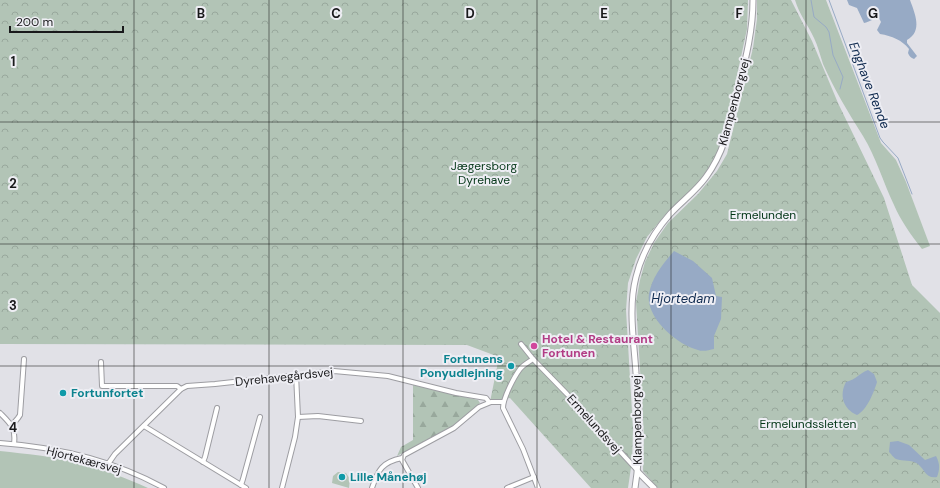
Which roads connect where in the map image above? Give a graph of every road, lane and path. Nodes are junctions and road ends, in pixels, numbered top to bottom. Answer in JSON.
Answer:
{"nodes":[{"id":1,"x":753,"y":0,"type":"edge"},
{"id":2,"x":521,"y":344,"type":"dead end"},
{"id":3,"x":532,"y":359,"type":"junction"},
{"id":4,"x":24,"y":360,"type":"dead end"},
{"id":5,"x":101,"y":362,"type":"dead end"},
{"id":6,"x":17,"y":368,"type":"dead end"},
{"id":7,"x":23,"y":369,"type":"junction"},
{"id":8,"x":296,"y":374,"type":"junction"},
{"id":9,"x":181,"y":389,"type":"junction"},
{"id":10,"x":489,"y":402,"type":"junction"},
{"id":11,"x":503,"y":402,"type":"junction"},
{"id":12,"x":217,"y":408,"type":"dead end"},
{"id":13,"x":0,"y":413,"type":"edge"},
{"id":14,"x":260,"y":417,"type":"dead end"},
{"id":15,"x":298,"y":417,"type":"junction"},
{"id":16,"x":361,"y":421,"type":"dead end"},
{"id":17,"x":12,"y":425,"type":"junction"},
{"id":18,"x":144,"y":426,"type":"junction"},
{"id":19,"x":0,"y":443,"type":"edge"},
{"id":20,"x":14,"y":444,"type":"junction"},
{"id":21,"x":402,"y":458,"type":"junction"},
{"id":22,"x":203,"y":462,"type":"junction"},
{"id":23,"x":108,"y":464,"type":"junction"},
{"id":24,"x":638,"y":472,"type":"junction"},
{"id":25,"x":534,"y":477,"type":"junction"},
{"id":26,"x":241,"y":485,"type":"junction"},
{"id":27,"x":164,"y":488,"type":"edge"},
{"id":28,"x":246,"y":488,"type":"edge"},
{"id":29,"x":282,"y":488,"type":"edge"},
{"id":30,"x":372,"y":488,"type":"edge"},
{"id":31,"x":418,"y":488,"type":"edge"},
{"id":32,"x":507,"y":488,"type":"edge"},
{"id":33,"x":538,"y":488,"type":"edge"},
{"id":34,"x":636,"y":488,"type":"edge"},
{"id":35,"x":654,"y":488,"type":"edge"}],
"edges":[{"from":1,"to":24,"type":"street","name":"Klampenborgvej"},
{"from":2,"to":3,"type":"street","name":"Ermelundsvej"},
{"from":3,"to":11,"type":"street"},
{"from":3,"to":24,"type":"street","name":"Ermelundsvej"},
{"from":4,"to":7,"type":"street"},
{"from":5,"to":9,"type":"street"},
{"from":6,"to":7,"type":"street"},
{"from":7,"to":17,"type":"street"},
{"from":8,"to":9,"type":"street","name":"Dyrehavegårdsvej"},
{"from":8,"to":10,"type":"street","name":"Dyrehavegårdsvej"},
{"from":8,"to":15,"type":"street"},
{"from":9,"to":18,"type":"street"},
{"from":10,"to":11,"type":"street"},
{"from":10,"to":21,"type":"street"},
{"from":11,"to":25,"type":"street"},
{"from":12,"to":22,"type":"street"},
{"from":13,"to":17,"type":"street"},
{"from":14,"to":26,"type":"street"},
{"from":15,"to":16,"type":"street"},
{"from":15,"to":29,"type":"street"},
{"from":17,"to":20,"type":"street"},
{"from":18,"to":22,"type":"street"},
{"from":18,"to":23,"type":"street"},
{"from":19,"to":20,"type":"street","name":"Hjortekærsvej"},
{"from":20,"to":23,"type":"street","name":"Hjortekærsvej"},
{"from":21,"to":30,"type":"street"},
{"from":21,"to":31,"type":"street"},
{"from":22,"to":26,"type":"street"},
{"from":23,"to":27,"type":"street","name":"Hjortekærsvej"},
{"from":24,"to":34,"type":"street","name":"Klampenborgvej"},
{"from":24,"to":35,"type":"street","name":"Ermelundsvej"},
{"from":25,"to":32,"type":"street"},
{"from":25,"to":33,"type":"street"},
{"from":26,"to":28,"type":"street"}]}
